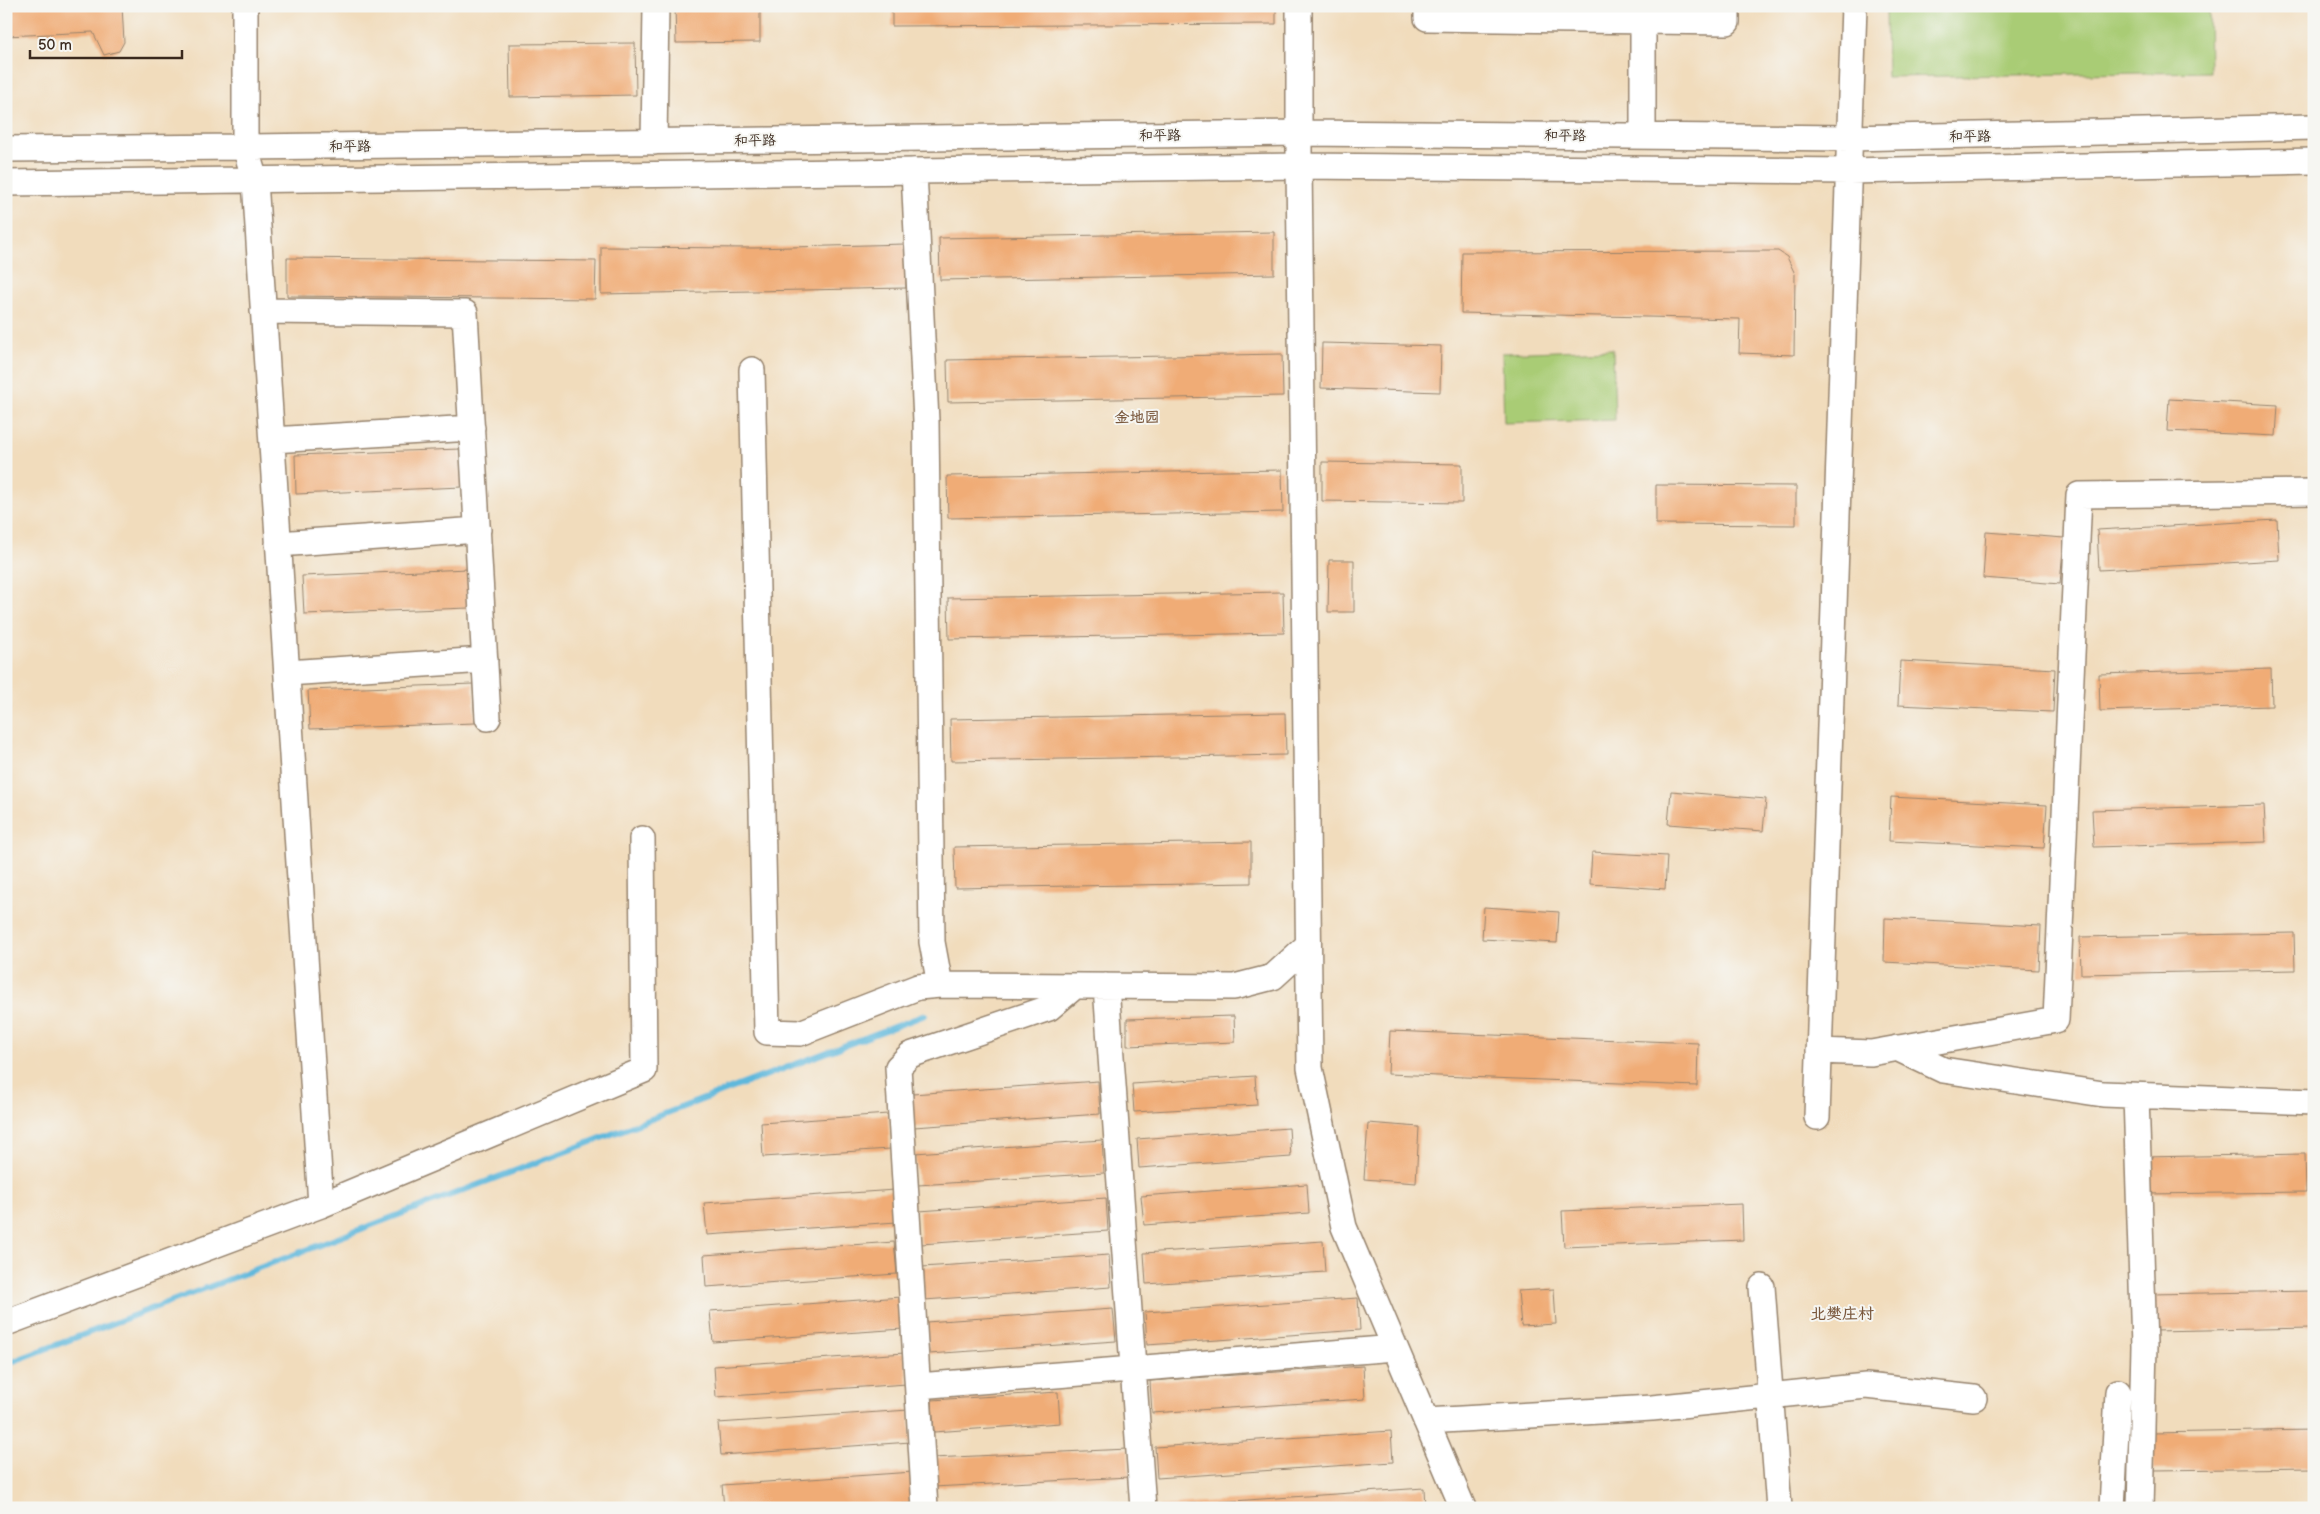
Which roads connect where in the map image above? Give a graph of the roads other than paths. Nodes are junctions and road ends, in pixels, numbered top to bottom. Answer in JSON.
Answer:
{"nodes":[{"id":1,"x":245,"y":6,"type":"edge"},
{"id":2,"x":656,"y":6,"type":"edge"},
{"id":3,"x":1285,"y":6,"type":"edge"},
{"id":4,"x":1299,"y":6,"type":"edge"},
{"id":5,"x":1427,"y":6,"type":"edge"},
{"id":6,"x":1727,"y":6,"type":"edge"},
{"id":7,"x":1854,"y":6,"type":"edge"},
{"id":8,"x":1643,"y":21,"type":"junction"},
{"id":9,"x":1285,"y":31,"type":"dead end"},
{"id":10,"x":2314,"y":128,"type":"edge"},
{"id":11,"x":1298,"y":133,"type":"junction"},
{"id":12,"x":1643,"y":136,"type":"junction"},
{"id":13,"x":1850,"y":138,"type":"junction"},
{"id":14,"x":654,"y":142,"type":"junction"},
{"id":15,"x":244,"y":147,"type":"junction"},
{"id":16,"x":6,"y":148,"type":"edge"},
{"id":17,"x":2314,"y":161,"type":"edge"},
{"id":18,"x":1299,"y":166,"type":"junction"},
{"id":19,"x":914,"y":171,"type":"junction"},
{"id":20,"x":1849,"y":171,"type":"junction"},
{"id":21,"x":255,"y":180,"type":"junction"},
{"id":22,"x":6,"y":183,"type":"edge"},
{"id":23,"x":263,"y":311,"type":"junction"},
{"id":24,"x":752,"y":370,"type":"dead end"},
{"id":25,"x":472,"y":428,"type":"junction"},
{"id":26,"x":272,"y":440,"type":"junction"},
{"id":27,"x":2314,"y":492,"type":"edge"},
{"id":28,"x":478,"y":530,"type":"junction"},
{"id":29,"x":278,"y":544,"type":"junction"},
{"id":30,"x":485,"y":660,"type":"junction"},
{"id":31,"x":287,"y":673,"type":"junction"},
{"id":32,"x":488,"y":718,"type":"dead end"},
{"id":33,"x":642,"y":839,"type":"dead end"},
{"id":34,"x":1308,"y":945,"type":"junction"},
{"id":35,"x":940,"y":985,"type":"junction"},
{"id":36,"x":1075,"y":986,"type":"junction"},
{"id":37,"x":1106,"y":986,"type":"junction"},
{"id":38,"x":1897,"y":1048,"type":"junction"},
{"id":39,"x":1819,"y":1051,"type":"junction"},
{"id":40,"x":2136,"y":1096,"type":"junction"},
{"id":41,"x":2314,"y":1102,"type":"edge"},
{"id":42,"x":1817,"y":1117,"type":"dead end"},
{"id":43,"x":321,"y":1205,"type":"junction"},
{"id":44,"x":1762,"y":1287,"type":"dead end"},
{"id":45,"x":6,"y":1323,"type":"edge"},
{"id":46,"x":1395,"y":1348,"type":"junction"},
{"id":47,"x":1133,"y":1369,"type":"junction"},
{"id":48,"x":918,"y":1386,"type":"junction"},
{"id":49,"x":2118,"y":1392,"type":"dead end"},
{"id":50,"x":1770,"y":1396,"type":"junction"},
{"id":51,"x":1974,"y":1398,"type":"dead end"},
{"id":52,"x":1426,"y":1422,"type":"junction"},
{"id":53,"x":925,"y":1508,"type":"edge"},
{"id":54,"x":1143,"y":1508,"type":"edge"},
{"id":55,"x":1462,"y":1508,"type":"edge"},
{"id":56,"x":1779,"y":1508,"type":"edge"},
{"id":57,"x":2112,"y":1508,"type":"edge"},
{"id":58,"x":2140,"y":1508,"type":"edge"}],
"edges":[{"from":1,"to":15,"type":"street"},
{"from":2,"to":14,"type":"street"},
{"from":3,"to":9,"type":"street"},
{"from":4,"to":11,"type":"street"},
{"from":5,"to":8,"type":"street"},
{"from":6,"to":8,"type":"street"},
{"from":7,"to":13,"type":"street"},
{"from":8,"to":12,"type":"street"},
{"from":10,"to":13,"type":"street","name":"和平路"},
{"from":11,"to":12,"type":"street","name":"和平路"},
{"from":11,"to":14,"type":"street","name":"和平路"},
{"from":11,"to":18,"type":"street"},
{"from":12,"to":13,"type":"street","name":"和平路"},
{"from":13,"to":20,"type":"street"},
{"from":14,"to":15,"type":"street","name":"和平路"},
{"from":15,"to":16,"type":"street","name":"和平路"},
{"from":15,"to":21,"type":"street"},
{"from":17,"to":20,"type":"street"},
{"from":18,"to":19,"type":"street"},
{"from":18,"to":20,"type":"street"},
{"from":18,"to":34,"type":"street"},
{"from":19,"to":21,"type":"street"},
{"from":19,"to":35,"type":"street"},
{"from":20,"to":39,"type":"street"},
{"from":21,"to":22,"type":"street"},
{"from":21,"to":23,"type":"street"},
{"from":23,"to":25,"type":"street"},
{"from":23,"to":26,"type":"street"},
{"from":24,"to":35,"type":"street"},
{"from":25,"to":26,"type":"street"},
{"from":25,"to":28,"type":"street"},
{"from":26,"to":29,"type":"street"},
{"from":27,"to":38,"type":"street"},
{"from":28,"to":29,"type":"street"},
{"from":28,"to":30,"type":"street"},
{"from":29,"to":31,"type":"street"},
{"from":30,"to":31,"type":"street"},
{"from":30,"to":32,"type":"street"},
{"from":31,"to":43,"type":"street"},
{"from":33,"to":43,"type":"street"},
{"from":34,"to":37,"type":"street"},
{"from":34,"to":46,"type":"street"},
{"from":35,"to":36,"type":"street"},
{"from":36,"to":37,"type":"street"},
{"from":36,"to":48,"type":"street"},
{"from":37,"to":47,"type":"street"},
{"from":38,"to":39,"type":"street"},
{"from":38,"to":40,"type":"street"},
{"from":39,"to":42,"type":"street"},
{"from":40,"to":41,"type":"street"},
{"from":40,"to":58,"type":"street"},
{"from":43,"to":45,"type":"street"},
{"from":44,"to":50,"type":"street"},
{"from":46,"to":47,"type":"street"},
{"from":46,"to":52,"type":"street"},
{"from":47,"to":48,"type":"street"},
{"from":47,"to":54,"type":"street"},
{"from":48,"to":53,"type":"street"},
{"from":49,"to":57,"type":"street"},
{"from":50,"to":51,"type":"street"},
{"from":50,"to":52,"type":"street"},
{"from":50,"to":56,"type":"street"},
{"from":52,"to":55,"type":"street"}]}
